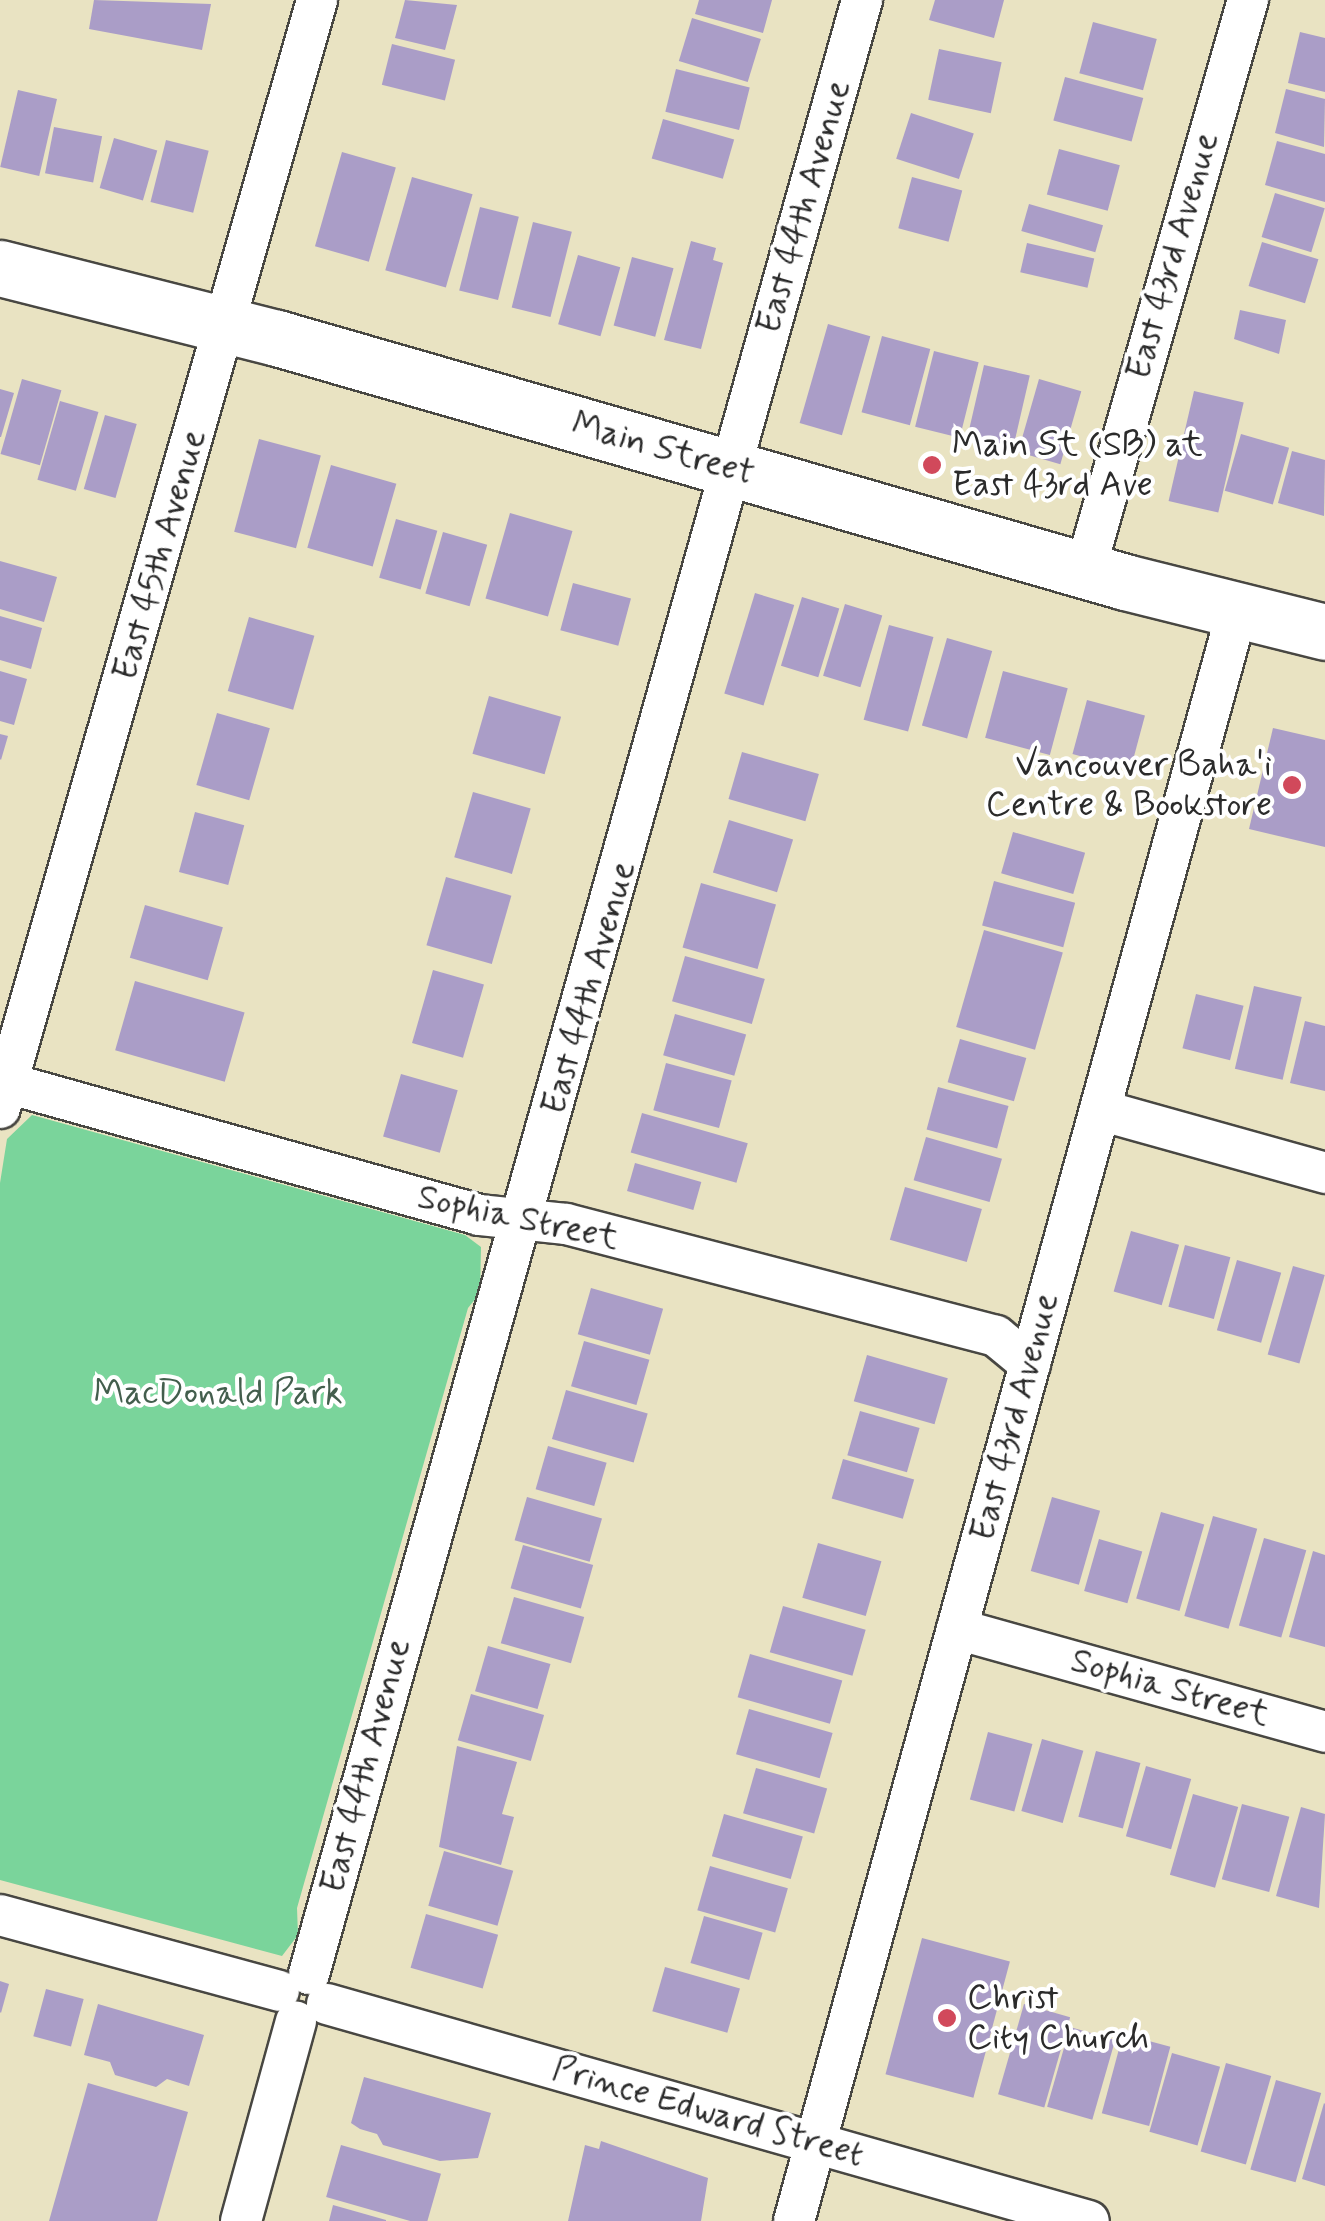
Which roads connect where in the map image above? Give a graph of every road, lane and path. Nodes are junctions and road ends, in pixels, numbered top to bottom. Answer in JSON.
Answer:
{"nodes":[{"id":1,"x":317,"y":0,"type":"edge"},
{"id":2,"x":862,"y":0,"type":"edge"},
{"id":3,"x":1248,"y":0,"type":"edge"},
{"id":4,"x":0,"y":268,"type":"edge"},
{"id":5,"x":226,"y":324,"type":"junction"},
{"id":6,"x":731,"y":468,"type":"junction"},
{"id":7,"x":1085,"y":571,"type":"junction"},
{"id":8,"x":1237,"y":612,"type":"junction"},
{"id":9,"x":1325,"y":632,"type":"edge"},
{"id":10,"x":2,"y":1091,"type":"edge"},
{"id":11,"x":1100,"y":1110,"type":"junction"},
{"id":12,"x":1325,"y":1173,"type":"edge"},
{"id":13,"x":522,"y":1220,"type":"junction"},
{"id":14,"x":1030,"y":1364,"type":"junction"},
{"id":15,"x":957,"y":1628,"type":"junction"},
{"id":16,"x":1325,"y":1732,"type":"edge"},
{"id":17,"x":0,"y":1915,"type":"edge"},
{"id":18,"x":303,"y":1997,"type":"junction"},
{"id":19,"x":815,"y":2144,"type":"junction"},
{"id":20,"x":241,"y":2221,"type":"edge"},
{"id":21,"x":794,"y":2221,"type":"edge"},
{"id":22,"x":1089,"y":2221,"type":"edge"}],
"edges":[{"from":1,"to":5,"type":"street","name":"East 45th Avenue"},
{"from":2,"to":6,"type":"street","name":"East 44th Avenue"},
{"from":3,"to":7,"type":"street","name":"East 43rd Avenue"},
{"from":4,"to":5,"type":"main road","name":"Main Street"},
{"from":5,"to":6,"type":"main road","name":"Main Street"},
{"from":5,"to":10,"type":"street","name":"East 45th Avenue"},
{"from":6,"to":7,"type":"main road","name":"Main Street"},
{"from":6,"to":13,"type":"street","name":"East 44th Avenue"},
{"from":7,"to":8,"type":"main road","name":"Main Street"},
{"from":8,"to":9,"type":"main road","name":"Main Street"},
{"from":8,"to":11,"type":"street","name":"East 43rd Avenue"},
{"from":10,"to":13,"type":"street","name":"Sophia Street"},
{"from":11,"to":12,"type":"street"},
{"from":11,"to":14,"type":"street","name":"East 43rd Avenue"},
{"from":13,"to":14,"type":"street","name":"Sophia Street"},
{"from":13,"to":18,"type":"street","name":"East 44th Avenue"},
{"from":14,"to":15,"type":"street","name":"East 43rd Avenue"},
{"from":15,"to":16,"type":"street","name":"Sophia Street"},
{"from":15,"to":19,"type":"street","name":"East 43rd Avenue"},
{"from":17,"to":18,"type":"street","name":"Prince Edward Street"},
{"from":18,"to":19,"type":"street","name":"Prince Edward Street"},
{"from":18,"to":20,"type":"street","name":"East 44th Avenue"},
{"from":19,"to":21,"type":"street","name":"East 43rd Avenue"},
{"from":19,"to":22,"type":"street","name":"Prince Edward Street"}]}
